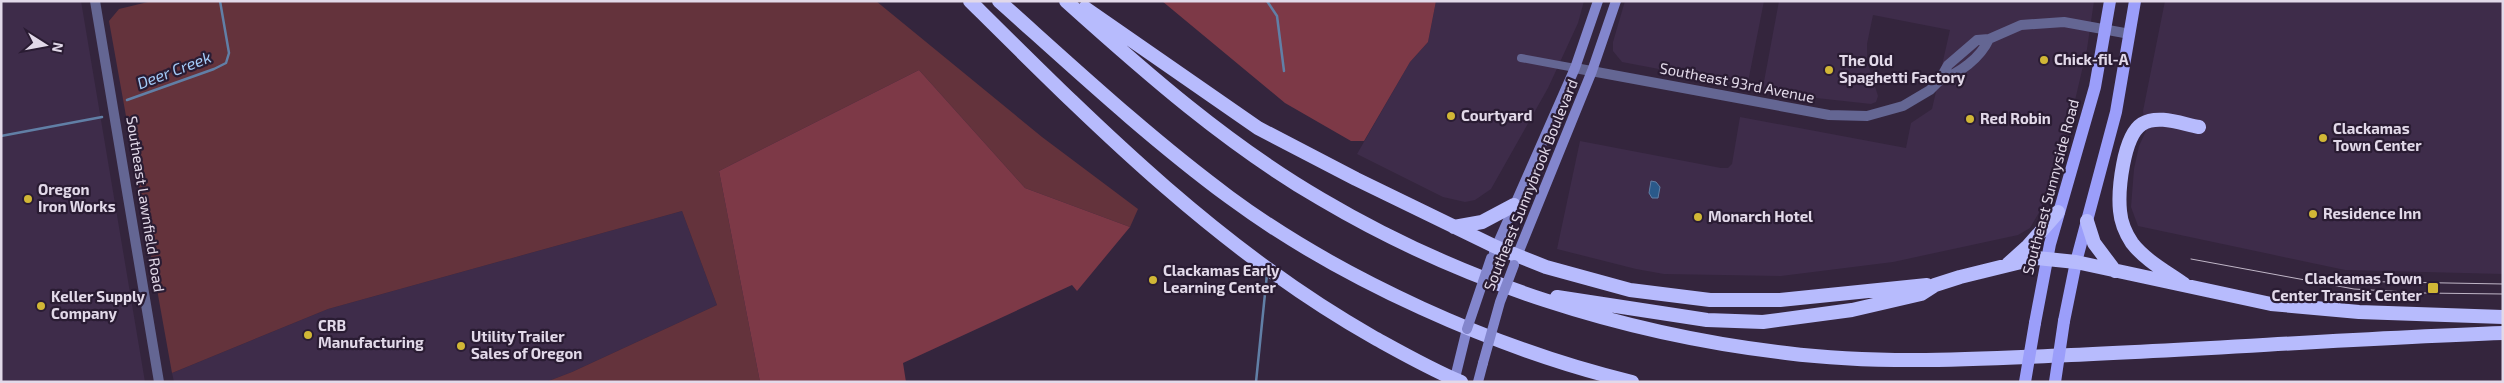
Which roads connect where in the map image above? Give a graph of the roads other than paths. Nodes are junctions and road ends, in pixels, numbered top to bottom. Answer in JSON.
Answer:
{"nodes":[{"id":1,"x":95,"y":1,"type":"edge"},
{"id":2,"x":970,"y":1,"type":"edge"},
{"id":3,"x":999,"y":1,"type":"edge"},
{"id":4,"x":1066,"y":1,"type":"edge"},
{"id":5,"x":1075,"y":1,"type":"edge"},
{"id":6,"x":1598,"y":1,"type":"edge"},
{"id":7,"x":1616,"y":1,"type":"edge"},
{"id":8,"x":2110,"y":1,"type":"edge"},
{"id":9,"x":2135,"y":1,"type":"edge"},
{"id":10,"x":2106,"y":29,"type":"junction"},
{"id":11,"x":2130,"y":34,"type":"junction"},
{"id":12,"x":1521,"y":58,"type":"dead end"},
{"id":13,"x":1575,"y":68,"type":"junction"},
{"id":14,"x":1592,"y":71,"type":"junction"},
{"id":15,"x":2198,"y":127,"type":"dead end"},
{"id":16,"x":1514,"y":205,"type":"junction"},
{"id":17,"x":2058,"y":212,"type":"junction"},
{"id":18,"x":2087,"y":221,"type":"junction"},
{"id":19,"x":1454,"y":227,"type":"junction"},
{"id":20,"x":1493,"y":252,"type":"junction"},
{"id":21,"x":2047,"y":258,"type":"junction"},
{"id":22,"x":1516,"y":261,"type":"junction"},
{"id":23,"x":2076,"y":262,"type":"junction"},
{"id":24,"x":2006,"y":266,"type":"junction"},
{"id":25,"x":2115,"y":271,"type":"junction"},
{"id":26,"x":1935,"y":285,"type":"junction"},
{"id":27,"x":2188,"y":287,"type":"junction"},
{"id":28,"x":1516,"y":290,"type":"junction"},
{"id":29,"x":2503,"y":317,"type":"edge"},
{"id":30,"x":2503,"y":333,"type":"edge"},
{"id":31,"x":1456,"y":381,"type":"edge"},
{"id":32,"x":159,"y":382,"type":"edge"},
{"id":33,"x":1478,"y":382,"type":"edge"},
{"id":34,"x":1632,"y":382,"type":"edge"},
{"id":35,"x":2025,"y":382,"type":"edge"},
{"id":36,"x":2055,"y":382,"type":"edge"}],
"edges":[{"from":1,"to":32,"type":"street","name":"Southeast Lawnfield Road"},
{"from":2,"to":31,"type":"highway"},
{"from":3,"to":34,"type":"highway"},
{"from":4,"to":28,"type":"highway"},
{"from":5,"to":19,"type":"highway"},
{"from":6,"to":13,"type":"main road","name":"Southeast Sunnybrook Boulevard"},
{"from":7,"to":14,"type":"main road","name":"Southeast Sunnybrook Boulevard"},
{"from":8,"to":10,"type":"main road","name":"Southeast Sunnyside Road"},
{"from":9,"to":11,"type":"main road"},
{"from":10,"to":11,"type":"street","name":"Southeast 93rd Avenue"},
{"from":10,"to":14,"type":"street","name":"Southeast 93rd Avenue"},
{"from":10,"to":17,"type":"main road","name":"Southeast Sunnyside Road"},
{"from":11,"to":18,"type":"main road"},
{"from":12,"to":13,"type":"street","name":"Southeast 93rd Avenue"},
{"from":13,"to":14,"type":"street","name":"Southeast 93rd Avenue"},
{"from":13,"to":16,"type":"main road","name":"Southeast Sunnybrook Boulevard"},
{"from":14,"to":22,"type":"main road","name":"Southeast Sunnybrook Boulevard"},
{"from":15,"to":27,"type":"highway"},
{"from":16,"to":19,"type":"highway"},
{"from":16,"to":20,"type":"main road","name":"Southeast Sunnybrook Boulevard"},
{"from":17,"to":21,"type":"main road","name":"Southeast Sunnyside Road"},
{"from":17,"to":24,"type":"highway"},
{"from":18,"to":23,"type":"main road"},
{"from":18,"to":25,"type":"highway"},
{"from":19,"to":20,"type":"highway"},
{"from":20,"to":22,"type":"highway"},
{"from":20,"to":31,"type":"main road","name":"Southeast Sunnybrook Boulevard","bridge":true},
{"from":21,"to":23,"type":"highway"},
{"from":21,"to":24,"type":"highway"},
{"from":21,"to":35,"type":"main road","name":"Southeast Sunnyside Road","bridge":true},
{"from":22,"to":26,"type":"highway"},
{"from":22,"to":33,"type":"main road","name":"Southeast Sunnybrook Boulevard","bridge":true},
{"from":23,"to":25,"type":"highway"},
{"from":23,"to":36,"type":"main road","bridge":true},
{"from":24,"to":26,"type":"highway"},
{"from":25,"to":27,"type":"highway"},
{"from":26,"to":28,"type":"highway"},
{"from":27,"to":29,"type":"highway"},
{"from":28,"to":30,"type":"highway"}]}
